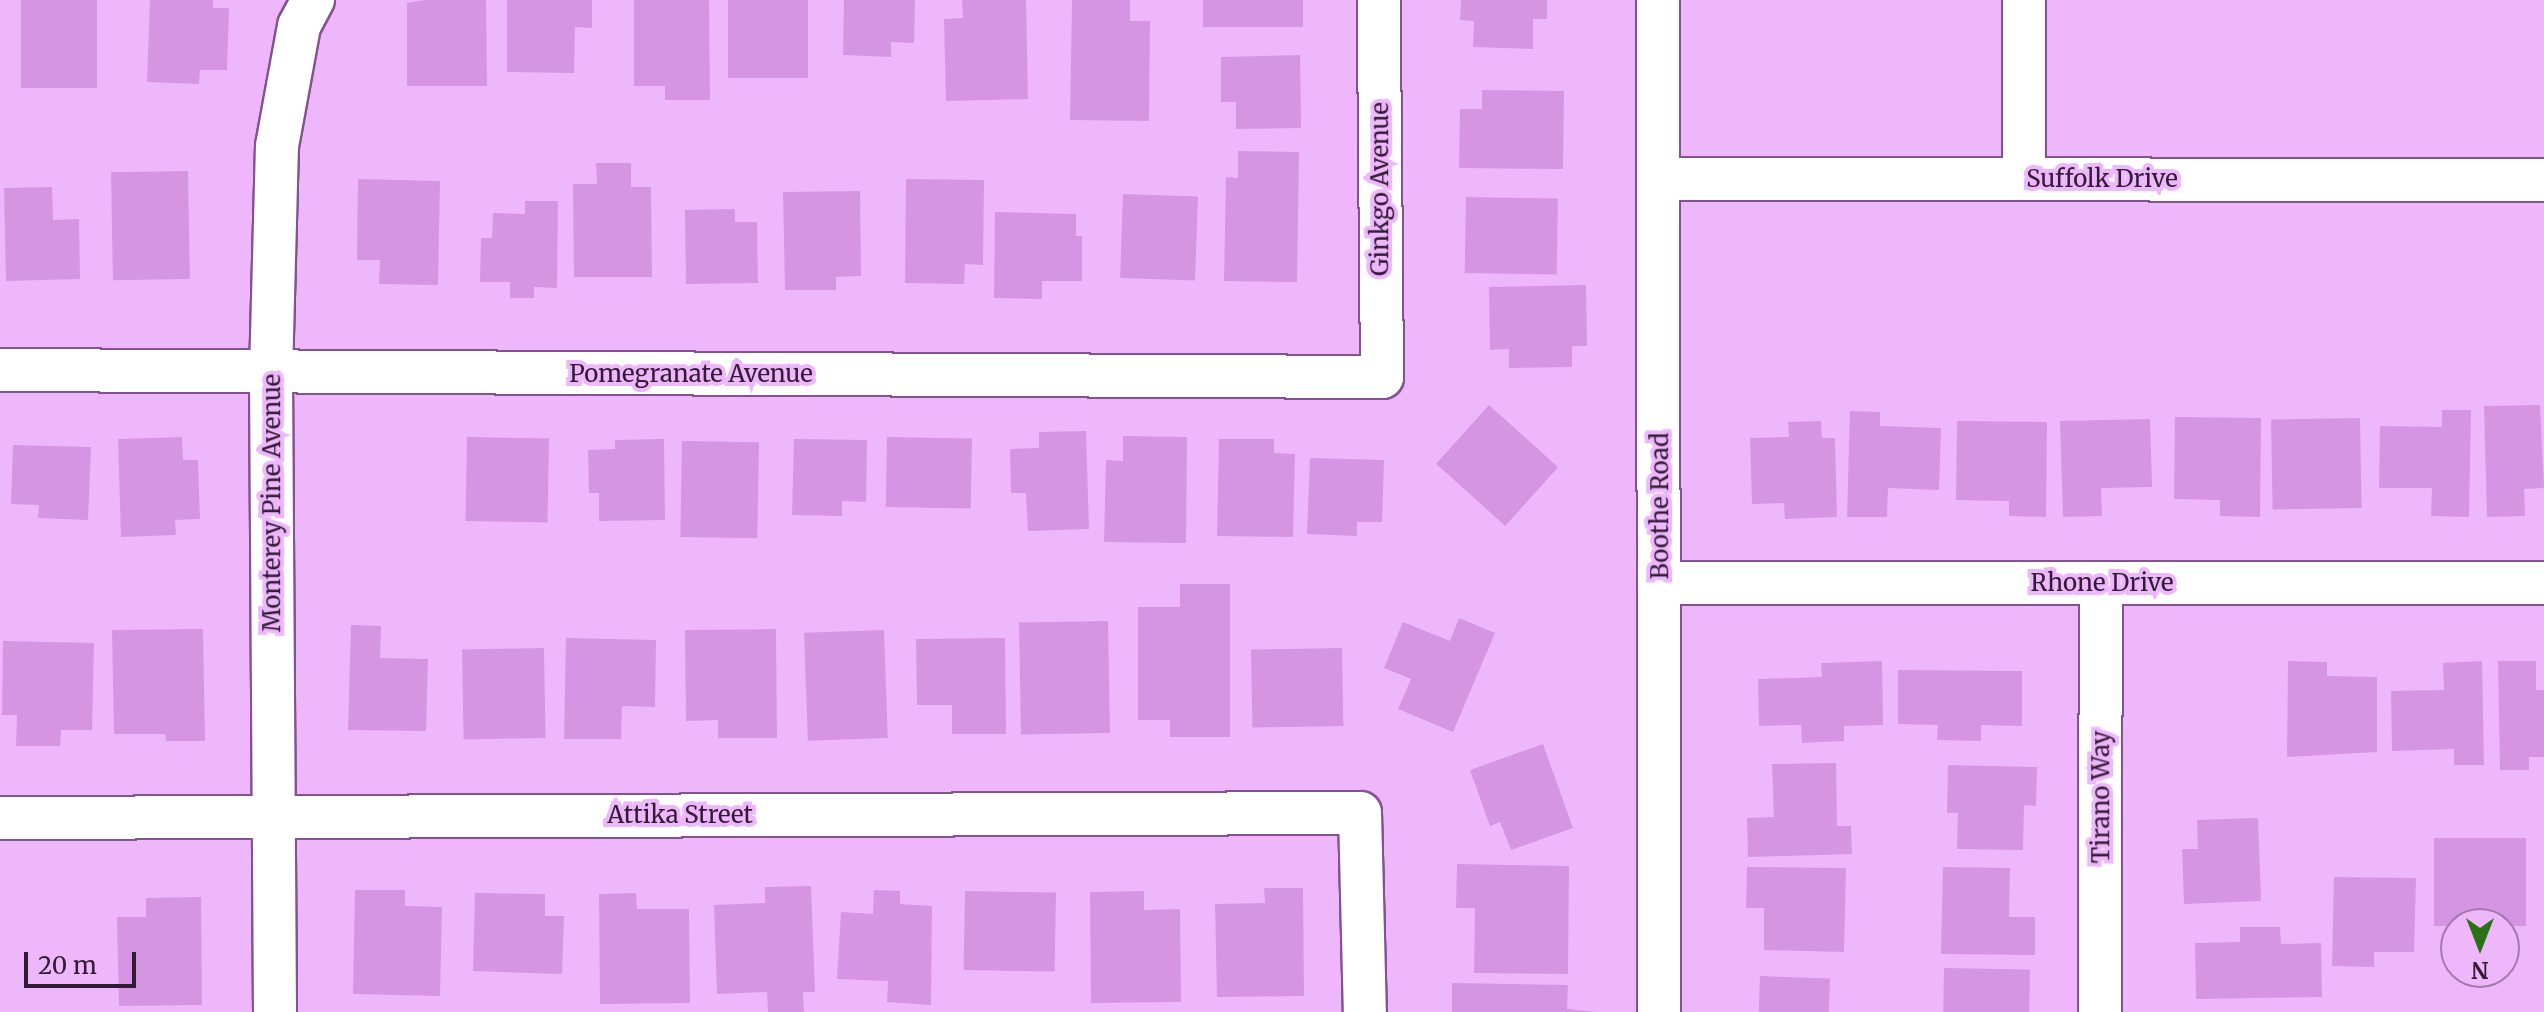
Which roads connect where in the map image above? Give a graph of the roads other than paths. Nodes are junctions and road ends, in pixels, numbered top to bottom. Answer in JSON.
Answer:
{"nodes":[{"id":1,"x":313,"y":0,"type":"edge"},
{"id":2,"x":1379,"y":0,"type":"edge"},
{"id":3,"x":1658,"y":0,"type":"edge"},
{"id":4,"x":2024,"y":0,"type":"edge"},
{"id":5,"x":1660,"y":179,"type":"junction"},
{"id":6,"x":2024,"y":179,"type":"junction"},
{"id":7,"x":2544,"y":180,"type":"edge"},
{"id":8,"x":0,"y":370,"type":"edge"},
{"id":9,"x":271,"y":374,"type":"junction"},
{"id":10,"x":1382,"y":377,"type":"joint"},
{"id":11,"x":1660,"y":583,"type":"junction"},
{"id":12,"x":2101,"y":583,"type":"junction"},
{"id":13,"x":2544,"y":583,"type":"edge"},
{"id":14,"x":274,"y":816,"type":"junction"},
{"id":15,"x":0,"y":818,"type":"edge"},
{"id":16,"x":275,"y":1012,"type":"edge"},
{"id":17,"x":1365,"y":1012,"type":"edge"},
{"id":18,"x":1659,"y":1012,"type":"edge"},
{"id":19,"x":2100,"y":1012,"type":"edge"}],
"edges":[{"from":1,"to":9,"type":"street","name":"Monterey Pine Avenue"},
{"from":2,"to":10,"type":"street","name":"Ginkgo Avenue"},
{"from":3,"to":5,"type":"street","name":"Boothe Road"},
{"from":4,"to":6,"type":"street"},
{"from":5,"to":6,"type":"street","name":"Suffolk Drive"},
{"from":5,"to":11,"type":"street","name":"Boothe Road"},
{"from":6,"to":7,"type":"street","name":"Suffolk Drive"},
{"from":8,"to":9,"type":"street","name":"Pomegranate Avenue"},
{"from":9,"to":10,"type":"street","name":"Pomegranate Avenue"},
{"from":9,"to":14,"type":"street","name":"Monterey Pine Avenue"},
{"from":11,"to":12,"type":"street","name":"Rhone Drive"},
{"from":11,"to":18,"type":"street","name":"Boothe Road"},
{"from":12,"to":13,"type":"street","name":"Rhone Drive"},
{"from":12,"to":19,"type":"street","name":"Tirano Way"},
{"from":14,"to":15,"type":"street","name":"Attika Street"},
{"from":14,"to":16,"type":"street","name":"Monterey Pine Avenue"},
{"from":14,"to":17,"type":"street","name":"Attika Street"}]}
